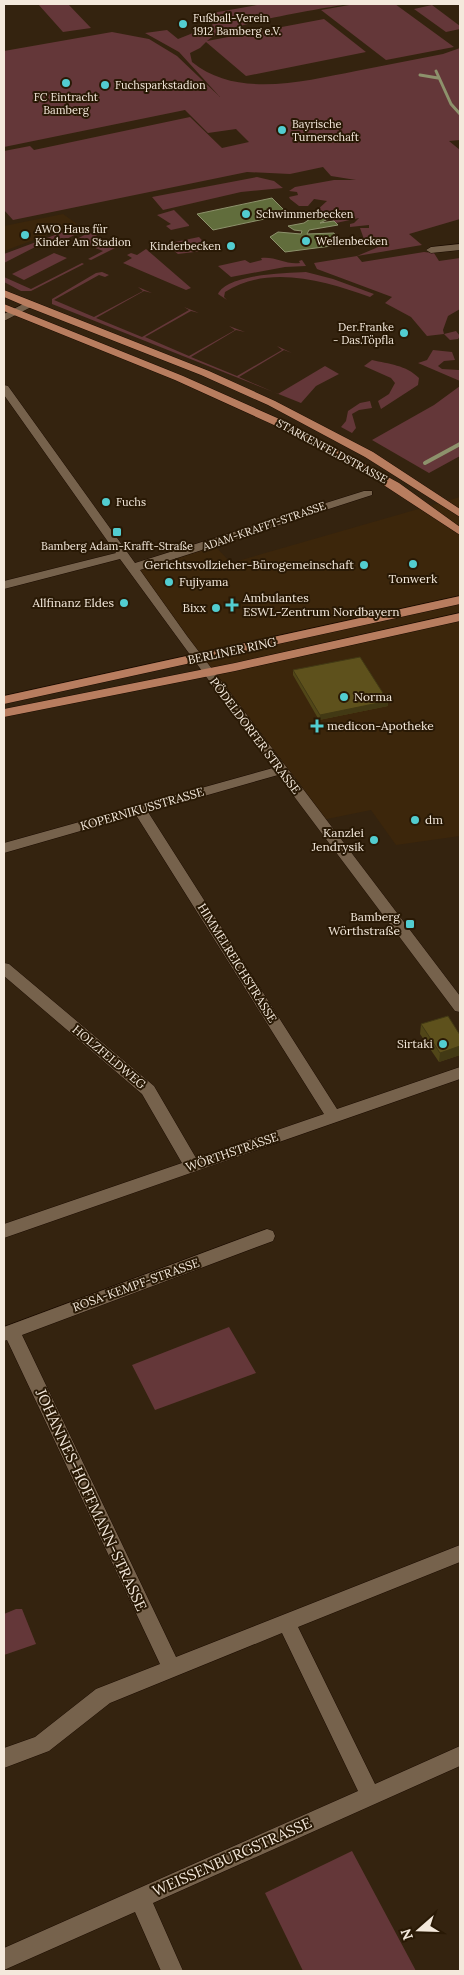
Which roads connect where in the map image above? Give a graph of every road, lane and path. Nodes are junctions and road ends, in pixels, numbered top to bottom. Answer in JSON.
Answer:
{"nodes":[{"id":1,"x":460,"y":247,"type":"edge"},
{"id":2,"x":431,"y":250,"type":"dead end"},
{"id":3,"x":4,"y":293,"type":"edge"},
{"id":4,"x":29,"y":304,"type":"junction"},
{"id":5,"x":4,"y":307,"type":"edge"},
{"id":6,"x":15,"y":312,"type":"junction"},
{"id":7,"x":4,"y":318,"type":"edge"},
{"id":8,"x":210,"y":376,"type":"junction"},
{"id":9,"x":196,"y":385,"type":"junction"},
{"id":10,"x":5,"y":393,"type":"edge"},
{"id":11,"x":368,"y":493,"type":"dead end"},
{"id":12,"x":460,"y":514,"type":"edge"},
{"id":13,"x":460,"y":532,"type":"edge"},
{"id":14,"x":122,"y":555,"type":"junction"},
{"id":15,"x":132,"y":568,"type":"junction"},
{"id":16,"x":4,"y":586,"type":"edge"},
{"id":17,"x":460,"y":600,"type":"edge"},
{"id":18,"x":460,"y":617,"type":"edge"},
{"id":19,"x":197,"y":658,"type":"junction"},
{"id":20,"x":208,"y":672,"type":"junction"},
{"id":21,"x":4,"y":700,"type":"edge"},
{"id":22,"x":4,"y":713,"type":"edge"},
{"id":23,"x":280,"y":770,"type":"junction"},
{"id":24,"x":140,"y":810,"type":"junction"},
{"id":25,"x":4,"y":848,"type":"edge"},
{"id":26,"x":4,"y":968,"type":"edge"},
{"id":27,"x":460,"y":1007,"type":"edge"},
{"id":28,"x":460,"y":1073,"type":"edge"},
{"id":29,"x":334,"y":1117,"type":"junction"},
{"id":30,"x":192,"y":1166,"type":"junction"},
{"id":31,"x":4,"y":1231,"type":"edge"},
{"id":32,"x":267,"y":1236,"type":"dead end"},
{"id":33,"x":8,"y":1333,"type":"edge"},
{"id":34,"x":460,"y":1553,"type":"edge"},
{"id":35,"x":287,"y":1624,"type":"junction"},
{"id":36,"x":172,"y":1669,"type":"junction"},
{"id":37,"x":460,"y":1756,"type":"edge"},
{"id":38,"x":4,"y":1758,"type":"edge"},
{"id":39,"x":370,"y":1795,"type":"junction"},
{"id":40,"x":140,"y":1899,"type":"junction"},
{"id":41,"x":4,"y":1959,"type":"edge"},
{"id":42,"x":172,"y":1971,"type":"edge"}],
"edges":[{"from":1,"to":2,"type":"street"},
{"from":3,"to":4,"type":"main road"},
{"from":4,"to":6,"type":"street"},
{"from":4,"to":8,"type":"main road","name":"STARKENFELDSTRASSE"},
{"from":5,"to":6,"type":"main road"},
{"from":6,"to":7,"type":"street"},
{"from":6,"to":9,"type":"main road","name":"STARKENFELDSTRASSE"},
{"from":8,"to":9,"type":"main road"},
{"from":8,"to":12,"type":"main road","name":"STARKENFELDSTRASSE"},
{"from":9,"to":13,"type":"main road","name":"STARKENFELDSTRASSE"},
{"from":10,"to":14,"type":"street","name":"PÖDELDORFER STRASSE"},
{"from":11,"to":15,"type":"street","name":"ADAM-KRAFFT-STRASSE"},
{"from":14,"to":15,"type":"street","name":"PÖDELDORFER STRASSE"},
{"from":14,"to":16,"type":"street"},
{"from":15,"to":19,"type":"street","name":"PÖDELDORFER STRASSE"},
{"from":17,"to":19,"type":"main road","name":"BERLINER RING"},
{"from":18,"to":20,"type":"main road","name":"BERLINER RING"},
{"from":19,"to":20,"type":"street","name":"PÖDELDORFER STRASSE"},
{"from":19,"to":21,"type":"main road","name":"BERLINER RING"},
{"from":20,"to":22,"type":"main road","name":"BERLINER RING"},
{"from":20,"to":23,"type":"street","name":"PÖDELDORFER STRASSE"},
{"from":23,"to":24,"type":"street","name":"KOPERNIKUSSTRASSE"},
{"from":23,"to":27,"type":"street","name":"PÖDELDORFER STRASSE"},
{"from":24,"to":25,"type":"street","name":"KOPERNIKUSSTRASSE"},
{"from":24,"to":29,"type":"street","name":"HIMMELREICHSTRASSE"},
{"from":26,"to":30,"type":"street","name":"HOLZFELDWEG"},
{"from":28,"to":29,"type":"street","name":"WÖRTHSTRASSE"},
{"from":29,"to":30,"type":"street","name":"WÖRTHSTRASSE"},
{"from":30,"to":31,"type":"street","name":"WÖRTHSTRASSE"},
{"from":32,"to":33,"type":"street","name":"ROSA-KEMPF-STRASSE"},
{"from":33,"to":36,"type":"street","name":"JOHANNES-HOFFMANN-STRASSE"},
{"from":34,"to":35,"type":"street"},
{"from":35,"to":36,"type":"street"},
{"from":35,"to":39,"type":"street"},
{"from":36,"to":38,"type":"street"},
{"from":37,"to":39,"type":"street","name":"WEISSENBURGSTRASSE"},
{"from":39,"to":40,"type":"street","name":"WEISSENBURGSTRASSE"},
{"from":40,"to":41,"type":"street","name":"WEISSENBURGSTRASSE"},
{"from":40,"to":42,"type":"street"}]}
